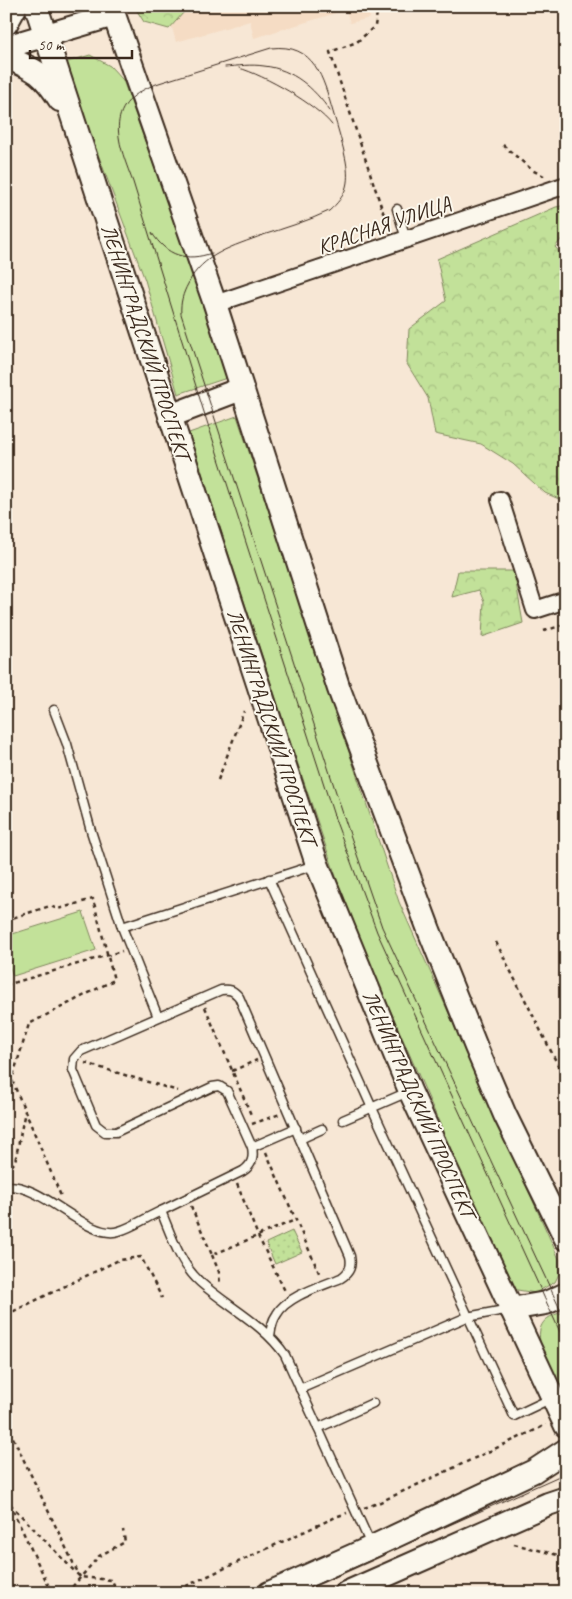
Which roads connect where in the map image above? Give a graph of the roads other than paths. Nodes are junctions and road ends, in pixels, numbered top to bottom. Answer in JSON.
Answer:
{"nodes":[{"id":1,"x":16,"y":6,"type":"edge"},
{"id":2,"x":36,"y":6,"type":"edge"},
{"id":3,"x":112,"y":11,"type":"edge"},
{"id":4,"x":6,"y":24,"type":"edge"},
{"id":5,"x":45,"y":36,"type":"junction"},
{"id":6,"x":6,"y":47,"type":"edge"},
{"id":7,"x":6,"y":57,"type":"edge"},
{"id":8,"x":76,"y":127,"type":"junction"},
{"id":9,"x":564,"y":186,"type":"edge"},
{"id":10,"x":397,"y":209,"type":"dead end"},
{"id":11,"x":406,"y":239,"type":"junction"},
{"id":12,"x":215,"y":304,"type":"junction"},
{"id":13,"x":241,"y":389,"type":"junction"},
{"id":14,"x":170,"y":416,"type":"junction"},
{"id":15,"x":500,"y":500,"type":"dead end"},
{"id":16,"x":566,"y":600,"type":"edge"},
{"id":17,"x":54,"y":710,"type":"dead end"},
{"id":18,"x":317,"y":864,"type":"junction"},
{"id":19,"x":269,"y":879,"type":"junction"},
{"id":20,"x":122,"y":927,"type":"junction"},
{"id":21,"x":158,"y":1017,"type":"junction"},
{"id":22,"x":410,"y":1091,"type":"junction"},
{"id":23,"x":372,"y":1108,"type":"junction"},
{"id":24,"x":343,"y":1120,"type":"dead end"},
{"id":25,"x":296,"y":1128,"type":"junction"},
{"id":26,"x":322,"y":1129,"type":"dead end"},
{"id":27,"x":300,"y":1139,"type":"junction"},
{"id":28,"x":252,"y":1147,"type":"junction"},
{"id":29,"x":6,"y":1186,"type":"edge"},
{"id":30,"x":161,"y":1211,"type":"junction"},
{"id":31,"x":566,"y":1239,"type":"edge"},
{"id":32,"x":566,"y":1294,"type":"edge"},
{"id":33,"x":511,"y":1309,"type":"junction"},
{"id":34,"x":467,"y":1317,"type":"junction"},
{"id":35,"x":270,"y":1336,"type":"junction"},
{"id":36,"x":300,"y":1389,"type":"junction"},
{"id":37,"x":552,"y":1398,"type":"junction"},
{"id":38,"x":373,"y":1403,"type":"dead end"},
{"id":39,"x":556,"y":1425,"type":"edge"},
{"id":40,"x":318,"y":1428,"type":"junction"},
{"id":41,"x":566,"y":1450,"type":"edge"},
{"id":42,"x":566,"y":1498,"type":"edge"},
{"id":43,"x":372,"y":1547,"type":"junction"},
{"id":44,"x":269,"y":1593,"type":"edge"},
{"id":45,"x":346,"y":1593,"type":"edge"}],
"edges":[{"from":1,"to":4,"type":"main road"},
{"from":2,"to":5,"type":"main road","name":"ЛЕНИНГРАДСКИЙ ПРОСПЕКТ"},
{"from":3,"to":5,"type":"main road"},
{"from":3,"to":12,"type":"main road"},
{"from":5,"to":6,"type":"main road"},
{"from":5,"to":8,"type":"main road","name":"ЛЕНИНГРАДСКИЙ ПРОСПЕКТ"},
{"from":7,"to":8,"type":"main road"},
{"from":8,"to":14,"type":"main road","name":"ЛЕНИНГРАДСКИЙ ПРОСПЕКТ"},
{"from":9,"to":11,"type":"street","name":"КРАСНАЯ УЛИЦА"},
{"from":10,"to":11,"type":"lane"},
{"from":11,"to":12,"type":"street","name":"КРАСНАЯ УЛИЦА"},
{"from":12,"to":13,"type":"main road"},
{"from":13,"to":14,"type":"main road"},
{"from":13,"to":31,"type":"main road"},
{"from":14,"to":18,"type":"main road","name":"ЛЕНИНГРАДСКИЙ ПРОСПЕКТ"},
{"from":15,"to":16,"type":"street"},
{"from":17,"to":20,"type":"lane"},
{"from":18,"to":19,"type":"lane"},
{"from":18,"to":22,"type":"main road","name":"ЛЕНИНГРАДСКИЙ ПРОСПЕКТ"},
{"from":19,"to":20,"type":"lane"},
{"from":19,"to":23,"type":"lane"},
{"from":20,"to":21,"type":"lane"},
{"from":21,"to":25,"type":"lane"},
{"from":21,"to":28,"type":"lane"},
{"from":22,"to":23,"type":"lane"},
{"from":22,"to":33,"type":"main road","name":"ЛЕНИНГРАДСКИЙ ПРОСПЕКТ"},
{"from":23,"to":24,"type":"lane"},
{"from":23,"to":34,"type":"lane"},
{"from":25,"to":27,"type":"lane"},
{"from":25,"to":28,"type":"lane"},
{"from":26,"to":27,"type":"lane"},
{"from":27,"to":35,"type":"lane"},
{"from":28,"to":30,"type":"lane"},
{"from":29,"to":30,"type":"lane"},
{"from":30,"to":35,"type":"lane"},
{"from":32,"to":33,"type":"main road"},
{"from":33,"to":34,"type":"lane"},
{"from":33,"to":37,"type":"main road","name":"ЛЕНИНГРАДСКИЙ ПРОСПЕКТ"},
{"from":34,"to":36,"type":"lane"},
{"from":34,"to":37,"type":"lane"},
{"from":35,"to":36,"type":"lane"},
{"from":36,"to":40,"type":"lane"},
{"from":37,"to":39,"type":"main road","name":"ЛЕНИНГРАДСКИЙ ПРОСПЕКТ"},
{"from":38,"to":40,"type":"lane"},
{"from":40,"to":43,"type":"lane"},
{"from":41,"to":43,"type":"main road"},
{"from":42,"to":45,"type":"main road"},
{"from":43,"to":44,"type":"main road"}]}
